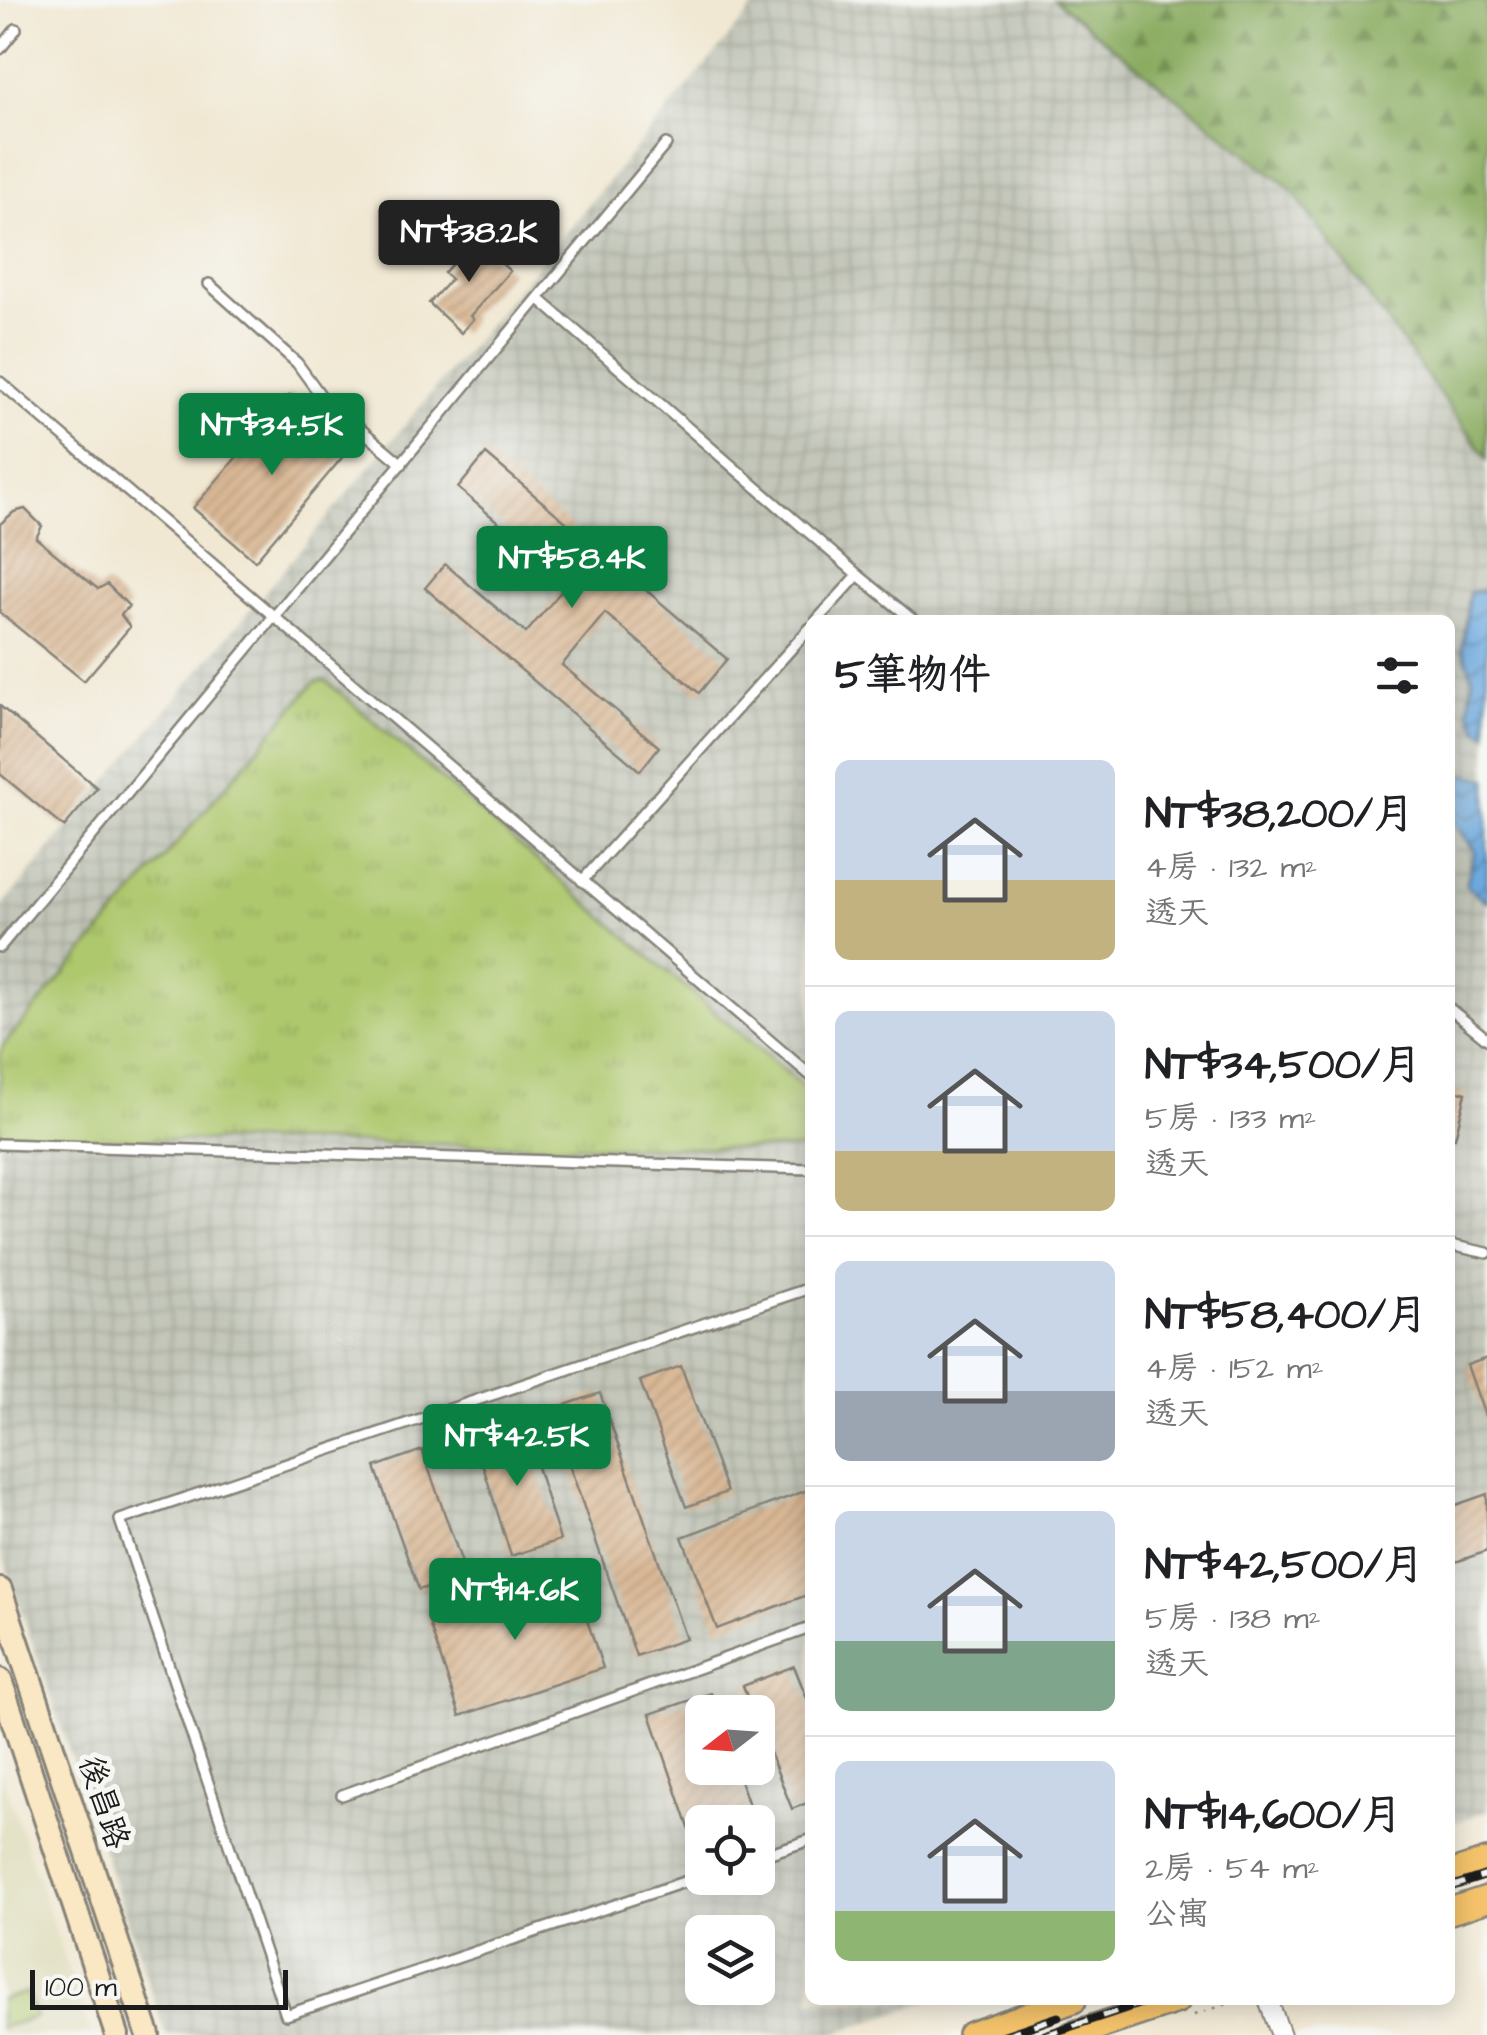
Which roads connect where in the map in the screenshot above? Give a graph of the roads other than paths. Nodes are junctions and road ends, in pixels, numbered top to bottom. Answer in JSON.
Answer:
{"nodes":[{"id":1,"x":16,"y":29,"type":"dead end"},
{"id":2,"x":0,"y":49,"type":"edge"},
{"id":3,"x":666,"y":144,"type":"dead end"},
{"id":4,"x":209,"y":284,"type":"dead end"},
{"id":5,"x":539,"y":299,"type":"junction"},
{"id":6,"x":0,"y":382,"type":"edge"},
{"id":7,"x":402,"y":464,"type":"junction"},
{"id":8,"x":858,"y":575,"type":"junction"},
{"id":9,"x":822,"y":615,"type":"edge"},
{"id":10,"x":908,"y":615,"type":"edge"},
{"id":11,"x":275,"y":616,"type":"junction"},
{"id":12,"x":805,"y":634,"type":"edge"},
{"id":13,"x":582,"y":881,"type":"junction"},
{"id":14,"x":0,"y":946,"type":"edge"},
{"id":15,"x":1455,"y":1013,"type":"edge"},
{"id":16,"x":1487,"y":1040,"type":"edge"},
{"id":17,"x":805,"y":1072,"type":"edge"},
{"id":18,"x":0,"y":1144,"type":"edge"},
{"id":19,"x":805,"y":1169,"type":"edge"},
{"id":20,"x":1455,"y":1246,"type":"edge"},
{"id":21,"x":1487,"y":1254,"type":"edge"},
{"id":22,"x":805,"y":1290,"type":"edge"},
{"id":23,"x":0,"y":1590,"type":"edge"},
{"id":24,"x":805,"y":1630,"type":"edge"},
{"id":25,"x":0,"y":1680,"type":"edge"},
{"id":26,"x":342,"y":1795,"type":"dead end"},
{"id":27,"x":805,"y":1842,"type":"edge"},
{"id":28,"x":775,"y":1851,"type":"edge"},
{"id":29,"x":1487,"y":1862,"type":"edge"},
{"id":30,"x":1455,"y":1872,"type":"edge"},
{"id":31,"x":685,"y":1882,"type":"edge"},
{"id":32,"x":1487,"y":1899,"type":"edge"},
{"id":33,"x":1455,"y":1909,"type":"edge"},
{"id":34,"x":1058,"y":2005,"type":"edge"},
{"id":35,"x":1162,"y":2005,"type":"edge"},
{"id":36,"x":1270,"y":2005,"type":"edge"},
{"id":37,"x":117,"y":2035,"type":"edge"},
{"id":38,"x":148,"y":2035,"type":"edge"},
{"id":39,"x":971,"y":2035,"type":"edge"},
{"id":40,"x":1072,"y":2035,"type":"edge"},
{"id":41,"x":1280,"y":2035,"type":"edge"}],
"edges":[{"from":1,"to":2,"type":"lane"},
{"from":3,"to":5,"type":"lane"},
{"from":4,"to":7,"type":"lane"},
{"from":5,"to":7,"type":"lane"},
{"from":5,"to":8,"type":"lane"},
{"from":6,"to":11,"type":"lane"},
{"from":7,"to":11,"type":"lane"},
{"from":8,"to":9,"type":"lane"},
{"from":8,"to":10,"type":"lane"},
{"from":11,"to":13,"type":"lane"},
{"from":11,"to":14,"type":"lane"},
{"from":12,"to":13,"type":"lane"},
{"from":13,"to":17,"type":"lane"},
{"from":15,"to":16,"type":"lane"},
{"from":18,"to":19,"type":"lane"},
{"from":20,"to":21,"type":"lane"},
{"from":22,"to":31,"type":"lane"},
{"from":23,"to":38,"type":"street","name":"後昌路"},
{"from":24,"to":26,"type":"lane"},
{"from":25,"to":37,"type":"street","name":"後昌路"},
{"from":27,"to":28,"type":"lane"},
{"from":29,"to":30,"type":"main road"},
{"from":32,"to":33,"type":"main road"},
{"from":34,"to":39,"type":"main road"},
{"from":35,"to":40,"type":"main road"},
{"from":36,"to":41,"type":"street"}]}
